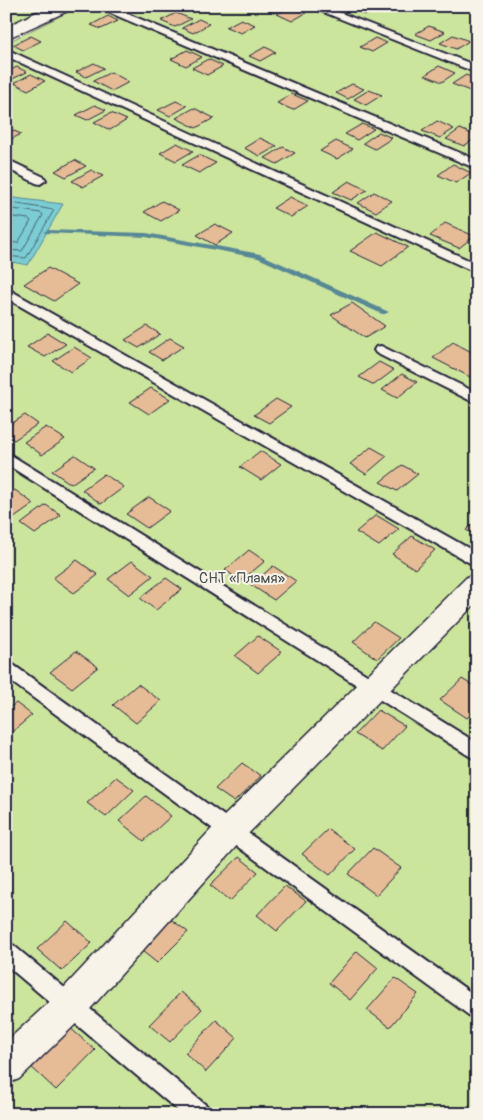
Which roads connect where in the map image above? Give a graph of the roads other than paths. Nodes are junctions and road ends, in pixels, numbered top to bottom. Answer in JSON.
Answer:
{"nodes":[{"id":1,"x":64,"y":6,"type":"edge"},
{"id":2,"x":99,"y":6,"type":"edge"},
{"id":3,"x":313,"y":6,"type":"edge"},
{"id":4,"x":6,"y":34,"type":"edge"},
{"id":5,"x":6,"y":52,"type":"edge"},
{"id":6,"x":477,"y":70,"type":"edge"},
{"id":7,"x":6,"y":163,"type":"edge"},
{"id":8,"x":477,"y":165,"type":"edge"},
{"id":9,"x":40,"y":180,"type":"dead end"},
{"id":10,"x":477,"y":269,"type":"edge"},
{"id":11,"x":6,"y":292,"type":"edge"},
{"id":12,"x":381,"y":350,"type":"dead end"},
{"id":13,"x":477,"y":399,"type":"edge"},
{"id":14,"x":6,"y":458,"type":"edge"},
{"id":15,"x":477,"y":561,"type":"edge"},
{"id":16,"x":477,"y":584,"type":"edge"},
{"id":17,"x":6,"y":669,"type":"edge"},
{"id":18,"x":374,"y":688,"type":"junction"},
{"id":19,"x":477,"y":752,"type":"edge"},
{"id":20,"x":230,"y":831,"type":"junction"},
{"id":21,"x":6,"y":952,"type":"edge"},
{"id":22,"x":70,"y":1006,"type":"junction"},
{"id":23,"x":477,"y":1009,"type":"edge"},
{"id":24,"x":6,"y":1068,"type":"edge"},
{"id":25,"x":199,"y":1114,"type":"edge"}],
"edges":[{"from":1,"to":4,"type":"street"},
{"from":2,"to":8,"type":"lane"},
{"from":3,"to":6,"type":"lane"},
{"from":5,"to":10,"type":"lane"},
{"from":7,"to":9,"type":"lane"},
{"from":11,"to":15,"type":"lane"},
{"from":12,"to":13,"type":"lane"},
{"from":14,"to":18,"type":"lane"},
{"from":16,"to":18,"type":"street"},
{"from":17,"to":20,"type":"lane"},
{"from":18,"to":19,"type":"lane"},
{"from":18,"to":20,"type":"street"},
{"from":20,"to":22,"type":"street"},
{"from":20,"to":23,"type":"lane"},
{"from":21,"to":22,"type":"lane"},
{"from":22,"to":24,"type":"street"},
{"from":22,"to":25,"type":"lane"}]}
